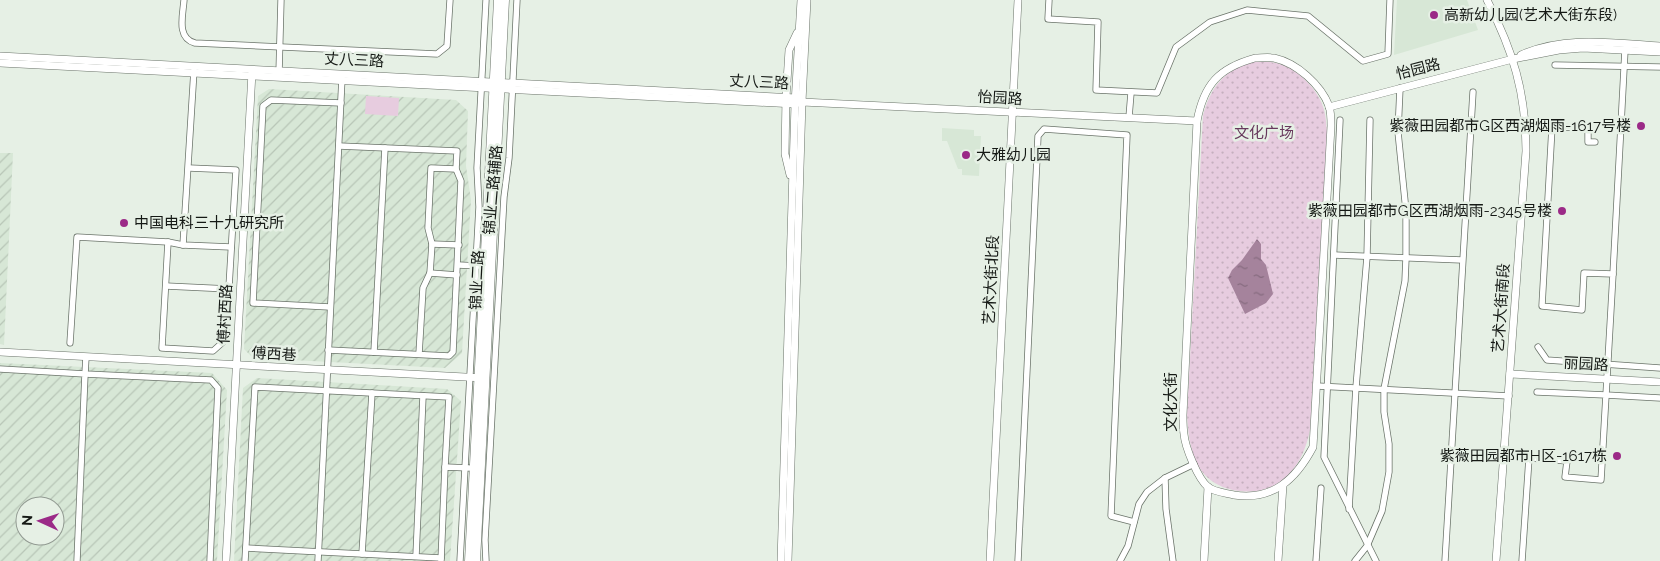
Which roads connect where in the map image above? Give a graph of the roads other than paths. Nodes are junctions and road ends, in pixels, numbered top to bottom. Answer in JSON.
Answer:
{"nodes":[{"id":1,"x":184,"y":0,"type":"edge"},
{"id":2,"x":281,"y":0,"type":"edge"},
{"id":3,"x":450,"y":0,"type":"edge"},
{"id":4,"x":486,"y":0,"type":"edge"},
{"id":5,"x":498,"y":0,"type":"edge"},
{"id":6,"x":505,"y":0,"type":"edge"},
{"id":7,"x":517,"y":0,"type":"edge"},
{"id":8,"x":801,"y":0,"type":"edge"},
{"id":9,"x":808,"y":0,"type":"edge"},
{"id":10,"x":1018,"y":0,"type":"edge"},
{"id":11,"x":1049,"y":0,"type":"edge"},
{"id":12,"x":1390,"y":0,"type":"edge"},
{"id":13,"x":1487,"y":0,"type":"edge"},
{"id":14,"x":799,"y":28,"type":"junction"},
{"id":15,"x":1660,"y":46,"type":"edge"},
{"id":16,"x":279,"y":47,"type":"junction"},
{"id":17,"x":1625,"y":50,"type":"junction"},
{"id":18,"x":1660,"y":52,"type":"edge"},
{"id":19,"x":0,"y":56,"type":"edge"},
{"id":20,"x":1514,"y":59,"type":"junction"},
{"id":21,"x":0,"y":63,"type":"edge"},
{"id":22,"x":1555,"y":65,"type":"dead end"},
{"id":23,"x":1624,"y":66,"type":"junction"},
{"id":24,"x":1660,"y":67,"type":"edge"},
{"id":25,"x":194,"y":69,"type":"junction"},
{"id":26,"x":252,"y":72,"type":"junction"},
{"id":27,"x":279,"y":73,"type":"junction"},
{"id":28,"x":342,"y":77,"type":"junction"},
{"id":29,"x":481,"y":84,"type":"junction"},
{"id":30,"x":497,"y":85,"type":"junction"},
{"id":31,"x":513,"y":86,"type":"junction"},
{"id":32,"x":1400,"y":88,"type":"junction"},
{"id":33,"x":1473,"y":92,"type":"dead end"},
{"id":34,"x":1131,"y":93,"type":"junction"},
{"id":35,"x":787,"y":100,"type":"junction"},
{"id":36,"x":798,"y":101,"type":"junction"},
{"id":37,"x":341,"y":104,"type":"junction"},
{"id":38,"x":1329,"y":107,"type":"junction"},
{"id":39,"x":1013,"y":112,"type":"junction"},
{"id":40,"x":1129,"y":117,"type":"junction"},
{"id":41,"x":1340,"y":120,"type":"dead end"},
{"id":42,"x":1370,"y":120,"type":"dead end"},
{"id":43,"x":1197,"y":121,"type":"junction"},
{"id":44,"x":1595,"y":142,"type":"dead end"},
{"id":45,"x":339,"y":146,"type":"junction"},
{"id":46,"x":385,"y":148,"type":"junction"},
{"id":47,"x":189,"y":168,"type":"junction"},
{"id":48,"x":456,"y":169,"type":"junction"},
{"id":49,"x":793,"y":186,"type":"junction"},
{"id":50,"x":168,"y":242,"type":"junction"},
{"id":51,"x":432,"y":244,"type":"junction"},
{"id":52,"x":183,"y":245,"type":"junction"},
{"id":53,"x":459,"y":245,"type":"junction"},
{"id":54,"x":231,"y":247,"type":"junction"},
{"id":55,"x":1334,"y":255,"type":"junction"},
{"id":56,"x":1367,"y":257,"type":"junction"},
{"id":57,"x":1406,"y":258,"type":"junction"},
{"id":58,"x":1462,"y":260,"type":"junction"},
{"id":59,"x":458,"y":264,"type":"junction"},
{"id":60,"x":484,"y":266,"type":"junction"},
{"id":61,"x":430,"y":273,"type":"junction"},
{"id":62,"x":1613,"y":274,"type":"junction"},
{"id":63,"x":457,"y":275,"type":"junction"},
{"id":64,"x":166,"y":286,"type":"junction"},
{"id":65,"x":229,"y":289,"type":"junction"},
{"id":66,"x":330,"y":307,"type":"junction"},
{"id":67,"x":70,"y":343,"type":"dead end"},
{"id":68,"x":1538,"y":347,"type":"dead end"},
{"id":69,"x":328,"y":350,"type":"junction"},
{"id":70,"x":0,"y":352,"type":"edge"},
{"id":71,"x":374,"y":352,"type":"junction"},
{"id":72,"x":419,"y":354,"type":"junction"},
{"id":73,"x":86,"y":357,"type":"junction"},
{"id":74,"x":1608,"y":364,"type":"junction"},
{"id":75,"x":236,"y":365,"type":"junction"},
{"id":76,"x":1660,"y":368,"type":"edge"},
{"id":77,"x":0,"y":369,"type":"edge"},
{"id":78,"x":328,"y":370,"type":"junction"},
{"id":79,"x":85,"y":374,"type":"junction"},
{"id":80,"x":1510,"y":374,"type":"junction"},
{"id":81,"x":478,"y":378,"type":"junction"},
{"id":82,"x":1607,"y":379,"type":"junction"},
{"id":83,"x":1660,"y":382,"type":"edge"},
{"id":84,"x":1317,"y":386,"type":"junction"},
{"id":85,"x":1327,"y":386,"type":"junction"},
{"id":86,"x":1356,"y":387,"type":"junction"},
{"id":87,"x":1384,"y":389,"type":"junction"},
{"id":88,"x":327,"y":391,"type":"junction"},
{"id":89,"x":1456,"y":392,"type":"junction"},
{"id":90,"x":1537,"y":392,"type":"dead end"},
{"id":91,"x":372,"y":394,"type":"junction"},
{"id":92,"x":1606,"y":395,"type":"junction"},
{"id":93,"x":424,"y":396,"type":"junction"},
{"id":94,"x":1508,"y":396,"type":"junction"},
{"id":95,"x":1660,"y":398,"type":"edge"},
{"id":96,"x":1194,"y":464,"type":"junction"},
{"id":97,"x":445,"y":467,"type":"junction"},
{"id":98,"x":474,"y":468,"type":"junction"},
{"id":99,"x":1165,"y":478,"type":"junction"},
{"id":100,"x":1283,"y":485,"type":"junction"},
{"id":101,"x":1208,"y":487,"type":"junction"},
{"id":102,"x":1321,"y":488,"type":"dead end"},
{"id":103,"x":1349,"y":510,"type":"junction"},
{"id":104,"x":1134,"y":522,"type":"junction"},
{"id":105,"x":1367,"y":546,"type":"junction"},
{"id":106,"x":246,"y":548,"type":"junction"},
{"id":107,"x":318,"y":552,"type":"junction"},
{"id":108,"x":362,"y":554,"type":"junction"},
{"id":109,"x":416,"y":556,"type":"junction"},
{"id":110,"x":441,"y":559,"type":"edge"},
{"id":111,"x":77,"y":561,"type":"edge"},
{"id":112,"x":210,"y":561,"type":"edge"},
{"id":113,"x":226,"y":561,"type":"edge"},
{"id":114,"x":245,"y":561,"type":"edge"},
{"id":115,"x":318,"y":561,"type":"edge"},
{"id":116,"x":460,"y":561,"type":"edge"},
{"id":117,"x":469,"y":561,"type":"edge"},
{"id":118,"x":476,"y":561,"type":"edge"},
{"id":119,"x":486,"y":561,"type":"edge"},
{"id":120,"x":781,"y":561,"type":"edge"},
{"id":121,"x":788,"y":561,"type":"edge"},
{"id":122,"x":990,"y":561,"type":"edge"},
{"id":123,"x":1018,"y":561,"type":"edge"},
{"id":124,"x":1120,"y":561,"type":"edge"},
{"id":125,"x":1172,"y":561,"type":"edge"},
{"id":126,"x":1204,"y":561,"type":"edge"},
{"id":127,"x":1278,"y":561,"type":"edge"},
{"id":128,"x":1316,"y":561,"type":"edge"},
{"id":129,"x":1355,"y":561,"type":"edge"},
{"id":130,"x":1376,"y":561,"type":"edge"},
{"id":131,"x":1445,"y":561,"type":"edge"},
{"id":132,"x":1496,"y":561,"type":"edge"},
{"id":133,"x":1522,"y":561,"type":"edge"}],
"edges":[{"from":1,"to":16,"type":"street"},
{"from":2,"to":16,"type":"street"},
{"from":3,"to":16,"type":"street"},
{"from":4,"to":29,"type":"street","name":"锦业二路辅路"},
{"from":5,"to":30,"type":"main road","name":"锦业二路"},
{"from":6,"to":30,"type":"main road","name":"锦业二路"},
{"from":7,"to":31,"type":"street","name":"锦业二路辅路"},
{"from":8,"to":14,"type":"street"},
{"from":9,"to":36,"type":"street"},
{"from":10,"to":39,"type":"street","name":"艺术大街北段"},
{"from":11,"to":34,"type":"street"},
{"from":12,"to":34,"type":"street"},
{"from":13,"to":20,"type":"street","name":"艺术大街南段"},
{"from":14,"to":35,"type":"street"},
{"from":14,"to":36,"type":"street"},
{"from":15,"to":20,"type":"street","name":"怡园路"},
{"from":16,"to":27,"type":"street"},
{"from":17,"to":18,"type":"street","name":"怡园路"},
{"from":17,"to":20,"type":"street","name":"怡园路"},
{"from":17,"to":23,"type":"street"},
{"from":19,"to":25,"type":"street","name":"丈八三路"},
{"from":20,"to":32,"type":"street","name":"怡园路"},
{"from":20,"to":80,"type":"street","name":"艺术大街南段"},
{"from":21,"to":25,"type":"street","name":"丈八三路"},
{"from":22,"to":23,"type":"street"},
{"from":23,"to":24,"type":"street"},
{"from":23,"to":62,"type":"street"},
{"from":25,"to":26,"type":"street","name":"丈八三路"},
{"from":25,"to":47,"type":"street"},
{"from":26,"to":27,"type":"street","name":"丈八三路"},
{"from":26,"to":75,"type":"street","name":"傅村西路"},
{"from":27,"to":28,"type":"street","name":"丈八三路"},
{"from":28,"to":29,"type":"street","name":"丈八三路"},
{"from":28,"to":37,"type":"street"},
{"from":29,"to":30,"type":"street","name":"丈八三路"},
{"from":29,"to":60,"type":"street","name":"锦业二路辅路"},
{"from":30,"to":31,"type":"street","name":"丈八三路"},
{"from":30,"to":60,"type":"main road","name":"锦业二路"},
{"from":31,"to":35,"type":"street","name":"丈八三路"},
{"from":31,"to":119,"type":"street","name":"锦业二路辅路"},
{"from":32,"to":38,"type":"street","name":"怡园路"},
{"from":32,"to":57,"type":"street"},
{"from":33,"to":58,"type":"street"},
{"from":34,"to":40,"type":"street"},
{"from":35,"to":36,"type":"street","name":"丈八三路"},
{"from":35,"to":49,"type":"street"},
{"from":36,"to":39,"type":"street","name":"怡园路"},
{"from":36,"to":49,"type":"street"},
{"from":36,"to":121,"type":"street"},
{"from":37,"to":45,"type":"street"},
{"from":37,"to":66,"type":"street"},
{"from":38,"to":43,"type":"street","name":"文化大街"},
{"from":38,"to":84,"type":"street","name":"文化大街"},
{"from":39,"to":40,"type":"street","name":"怡园路"},
{"from":39,"to":122,"type":"street","name":"艺术大街北段"},
{"from":40,"to":43,"type":"street","name":"怡园路"},
{"from":41,"to":55,"type":"street"},
{"from":42,"to":56,"type":"street"},
{"from":43,"to":96,"type":"street","name":"文化大街"},
{"from":44,"to":62,"type":"street"},
{"from":45,"to":46,"type":"street"},
{"from":45,"to":66,"type":"street"},
{"from":46,"to":48,"type":"street"},
{"from":46,"to":71,"type":"street"},
{"from":47,"to":52,"type":"street"},
{"from":47,"to":54,"type":"street"},
{"from":48,"to":51,"type":"street"},
{"from":48,"to":53,"type":"street"},
{"from":49,"to":120,"type":"street"},
{"from":50,"to":52,"type":"street"},
{"from":50,"to":64,"type":"street"},
{"from":50,"to":67,"type":"street"},
{"from":51,"to":53,"type":"street"},
{"from":51,"to":61,"type":"street"},
{"from":52,"to":54,"type":"street"},
{"from":53,"to":59,"type":"street"},
{"from":54,"to":65,"type":"street"},
{"from":55,"to":56,"type":"street"},
{"from":55,"to":85,"type":"street"},
{"from":56,"to":57,"type":"street"},
{"from":56,"to":86,"type":"street"},
{"from":57,"to":58,"type":"street"},
{"from":57,"to":87,"type":"street"},
{"from":58,"to":89,"type":"street"},
{"from":59,"to":60,"type":"street"},
{"from":59,"to":63,"type":"street"},
{"from":60,"to":81,"type":"main road","name":"锦业二路"},
{"from":61,"to":63,"type":"street"},
{"from":61,"to":72,"type":"street"},
{"from":62,"to":74,"type":"street"},
{"from":63,"to":72,"type":"street"},
{"from":64,"to":65,"type":"street"},
{"from":64,"to":65,"type":"street"},
{"from":66,"to":69,"type":"street"},
{"from":68,"to":74,"type":"street"},
{"from":69,"to":71,"type":"street"},
{"from":69,"to":78,"type":"street"},
{"from":70,"to":73,"type":"street","name":"傅西巷"},
{"from":71,"to":72,"type":"street"},
{"from":73,"to":75,"type":"street","name":"傅西巷"},
{"from":73,"to":79,"type":"street"},
{"from":74,"to":76,"type":"street"},
{"from":74,"to":82,"type":"street"},
{"from":75,"to":78,"type":"street","name":"傅西巷"},
{"from":75,"to":113,"type":"street","name":"傅村西路"},
{"from":77,"to":79,"type":"street"},
{"from":78,"to":81,"type":"street","name":"傅西巷"},
{"from":78,"to":88,"type":"street"},
{"from":79,"to":111,"type":"street"},
{"from":79,"to":112,"type":"street"},
{"from":80,"to":82,"type":"street","name":"丽园路"},
{"from":80,"to":94,"type":"street","name":"艺术大街南段"},
{"from":81,"to":98,"type":"main road","name":"锦业二路"},
{"from":82,"to":83,"type":"street","name":"丽园路"},
{"from":82,"to":92,"type":"street"},
{"from":84,"to":85,"type":"street"},
{"from":84,"to":100,"type":"street","name":"文化大街"},
{"from":85,"to":86,"type":"street"},
{"from":85,"to":103,"type":"street"},
{"from":86,"to":87,"type":"street"},
{"from":86,"to":103,"type":"street"},
{"from":87,"to":89,"type":"street"},
{"from":87,"to":105,"type":"street"},
{"from":88,"to":91,"type":"street"},
{"from":88,"to":106,"type":"street"},
{"from":88,"to":107,"type":"street"},
{"from":89,"to":94,"type":"street"},
{"from":89,"to":131,"type":"street"},
{"from":90,"to":92,"type":"street"},
{"from":91,"to":93,"type":"street"},
{"from":91,"to":108,"type":"street"},
{"from":92,"to":95,"type":"street"},
{"from":92,"to":133,"type":"street"},
{"from":93,"to":97,"type":"street"},
{"from":93,"to":109,"type":"street"},
{"from":94,"to":132,"type":"street","name":"艺术大街南段"},
{"from":96,"to":99,"type":"street"},
{"from":96,"to":101,"type":"street","name":"文化大街"},
{"from":97,"to":98,"type":"street"},
{"from":97,"to":110,"type":"street"},
{"from":98,"to":116,"type":"street"},
{"from":98,"to":117,"type":"main road","name":"锦业二路"},
{"from":98,"to":118,"type":"main road","name":"锦业二路"},
{"from":99,"to":104,"type":"street"},
{"from":99,"to":125,"type":"street"},
{"from":100,"to":101,"type":"street","name":"文化大街"},
{"from":100,"to":127,"type":"street"},
{"from":101,"to":126,"type":"street"},
{"from":102,"to":128,"type":"street"},
{"from":103,"to":105,"type":"street"},
{"from":104,"to":123,"type":"street"},
{"from":104,"to":124,"type":"street"},
{"from":105,"to":129,"type":"street"},
{"from":105,"to":130,"type":"street"},
{"from":106,"to":107,"type":"street"},
{"from":106,"to":114,"type":"street"},
{"from":107,"to":108,"type":"street"},
{"from":107,"to":115,"type":"street"},
{"from":108,"to":109,"type":"street"},
{"from":109,"to":110,"type":"street"}]}
